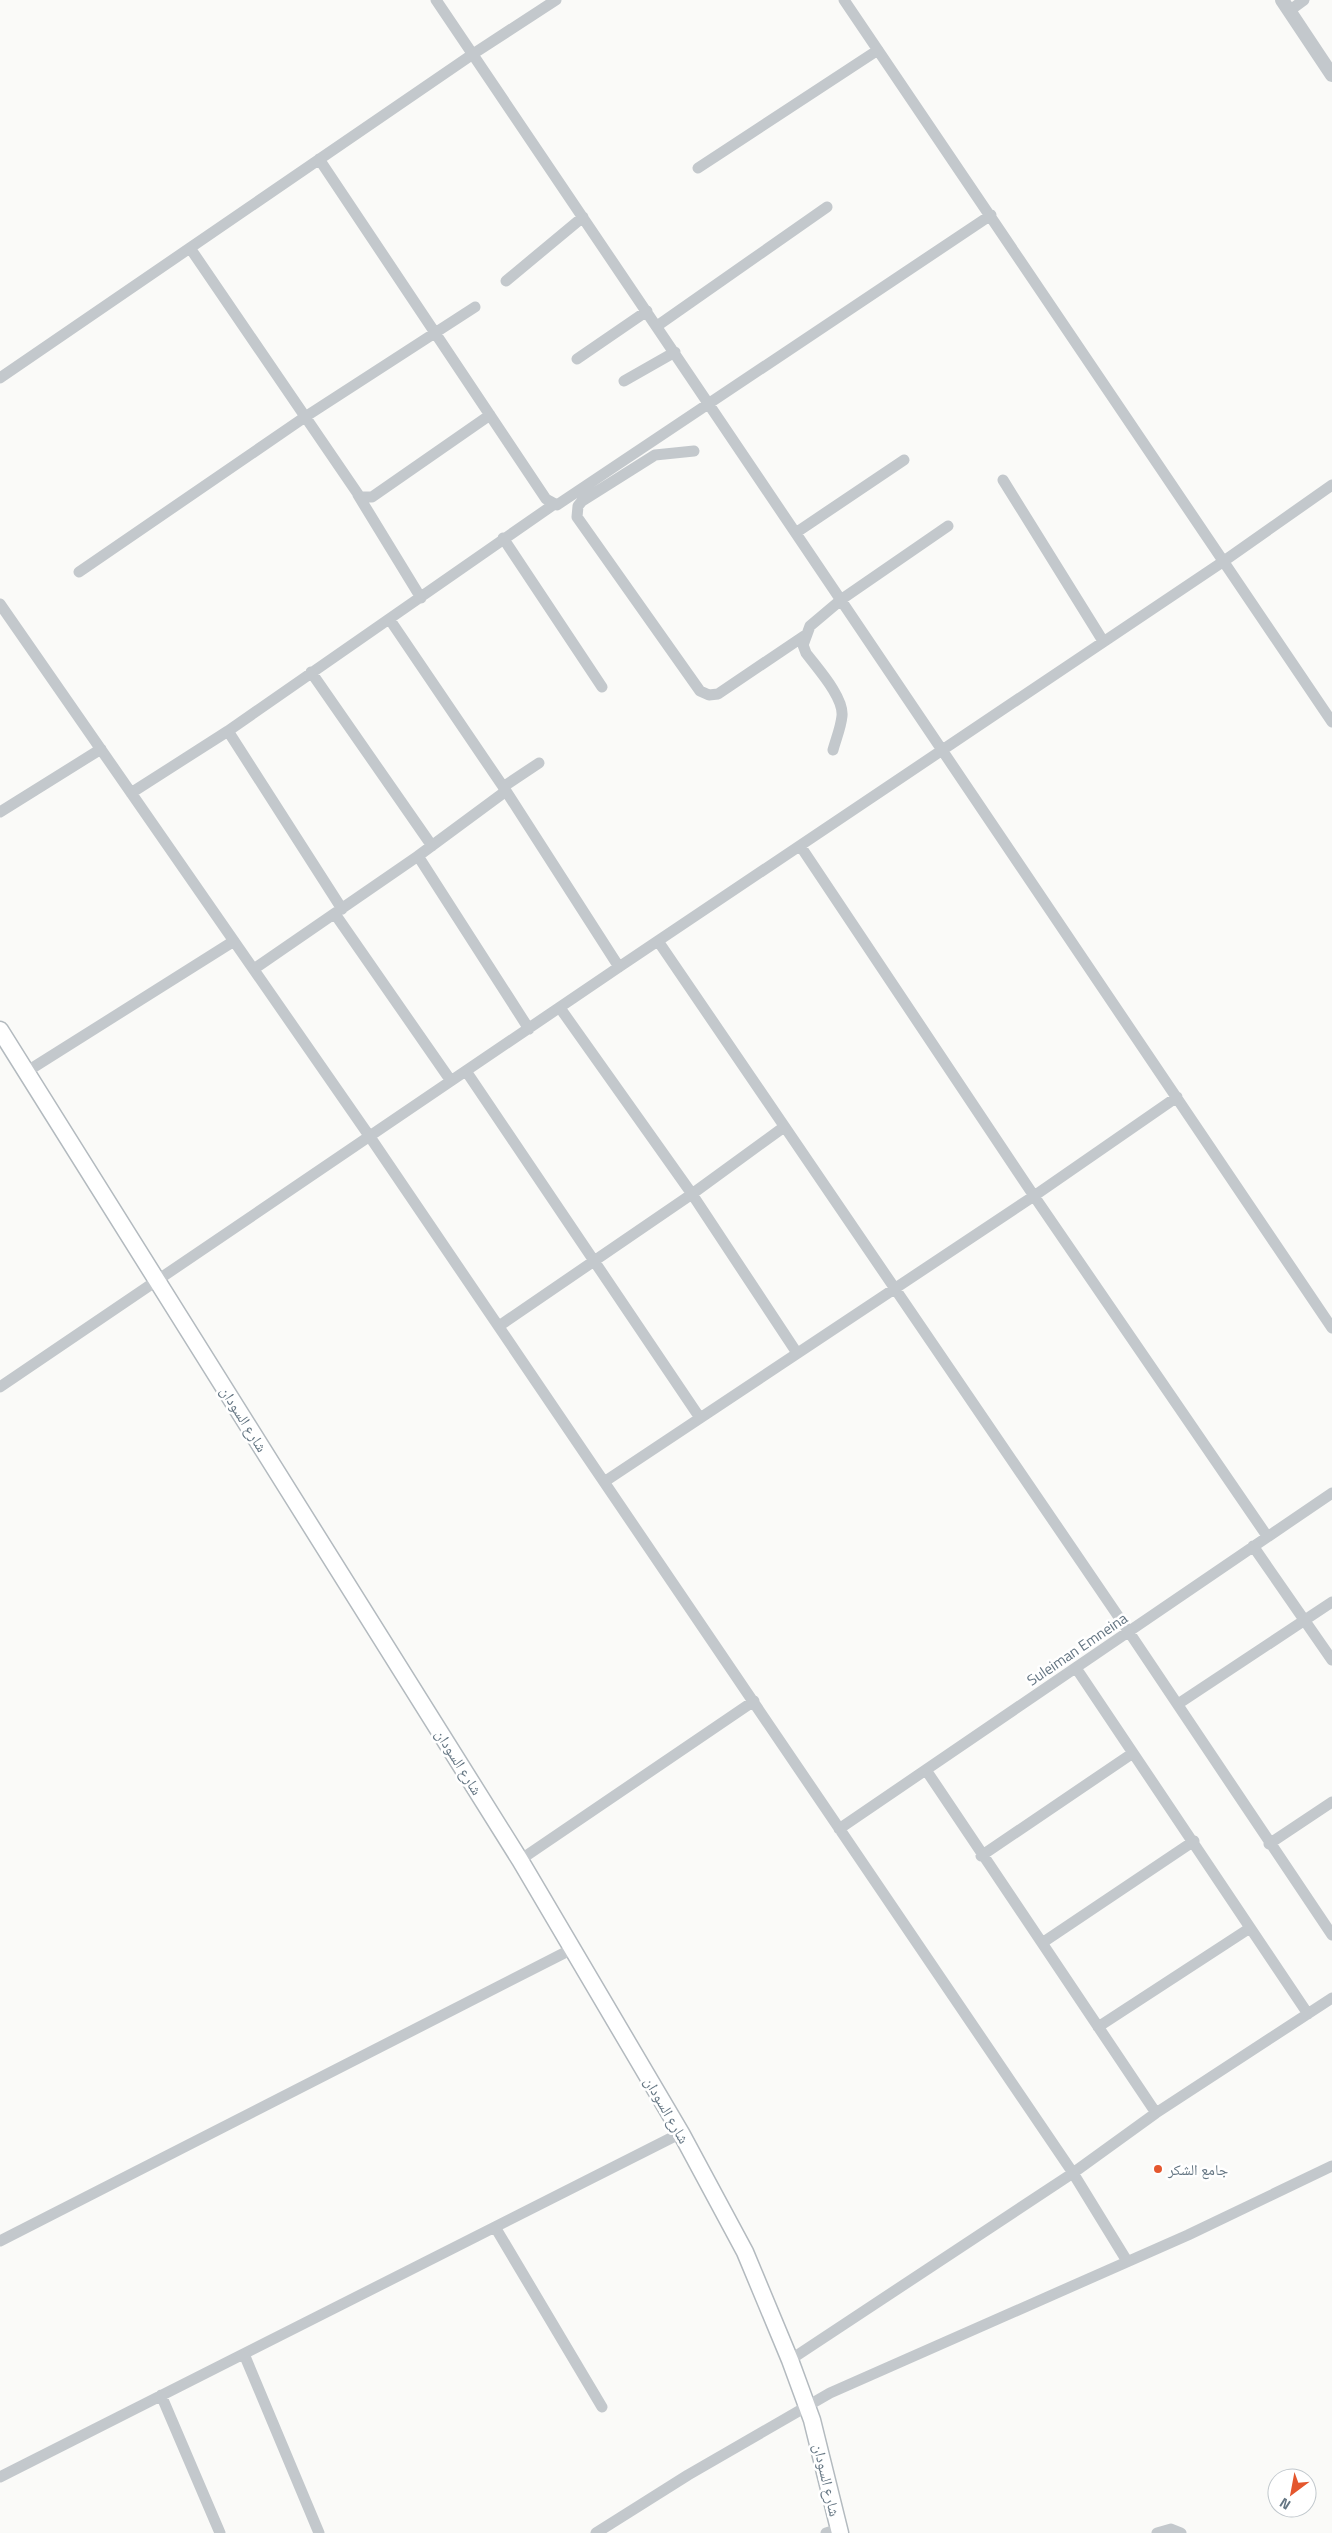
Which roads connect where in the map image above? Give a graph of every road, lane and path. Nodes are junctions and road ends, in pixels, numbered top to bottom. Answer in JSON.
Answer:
{"nodes":[{"id":1,"x":436,"y":0,"type":"edge"},
{"id":2,"x":556,"y":0,"type":"edge"},
{"id":3,"x":844,"y":0,"type":"edge"},
{"id":4,"x":1304,"y":0,"type":"edge"},
{"id":5,"x":1285,"y":5,"type":"edge"},
{"id":6,"x":878,"y":50,"type":"junction"},
{"id":7,"x":473,"y":54,"type":"junction"},
{"id":8,"x":1332,"y":75,"type":"edge"},
{"id":9,"x":319,"y":159,"type":"junction"},
{"id":10,"x":698,"y":168,"type":"dead end"},
{"id":11,"x":827,"y":207,"type":"dead end"},
{"id":12,"x":991,"y":214,"type":"junction"},
{"id":13,"x":584,"y":217,"type":"junction"},
{"id":14,"x":190,"y":248,"type":"junction"},
{"id":15,"x":506,"y":281,"type":"dead end"},
{"id":16,"x":475,"y":307,"type":"dead end"},
{"id":17,"x":647,"y":310,"type":"junction"},
{"id":18,"x":658,"y":326,"type":"junction"},
{"id":19,"x":436,"y":334,"type":"junction"},
{"id":20,"x":675,"y":352,"type":"junction"},
{"id":21,"x":577,"y":359,"type":"dead end"},
{"id":22,"x":0,"y":378,"type":"edge"},
{"id":23,"x":624,"y":381,"type":"dead end"},
{"id":24,"x":710,"y":403,"type":"junction"},
{"id":25,"x":490,"y":415,"type":"junction"},
{"id":26,"x":304,"y":417,"type":"junction"},
{"id":27,"x":694,"y":451,"type":"dead end"},
{"id":28,"x":904,"y":460,"type":"dead end"},
{"id":29,"x":1003,"y":480,"type":"dead end"},
{"id":30,"x":1332,"y":485,"type":"edge"},
{"id":31,"x":358,"y":495,"type":"junction"},
{"id":32,"x":553,"y":505,"type":"junction"},
{"id":33,"x":948,"y":526,"type":"dead end"},
{"id":34,"x":797,"y":532,"type":"junction"},
{"id":35,"x":503,"y":538,"type":"junction"},
{"id":36,"x":1224,"y":561,"type":"junction"},
{"id":37,"x":79,"y":572,"type":"dead end"},
{"id":38,"x":421,"y":598,"type":"junction"},
{"id":39,"x":842,"y":599,"type":"junction"},
{"id":40,"x":0,"y":604,"type":"edge"},
{"id":41,"x":390,"y":620,"type":"junction"},
{"id":42,"x":804,"y":636,"type":"junction"},
{"id":43,"x":1103,"y":641,"type":"junction"},
{"id":44,"x":311,"y":672,"type":"junction"},
{"id":45,"x":602,"y":687,"type":"dead end"},
{"id":46,"x":1332,"y":722,"type":"edge"},
{"id":47,"x":228,"y":731,"type":"junction"},
{"id":48,"x":101,"y":750,"type":"junction"},
{"id":49,"x":833,"y":750,"type":"dead end"},
{"id":50,"x":944,"y":750,"type":"junction"},
{"id":51,"x":539,"y":763,"type":"dead end"},
{"id":52,"x":505,"y":789,"type":"junction"},
{"id":53,"x":131,"y":793,"type":"junction"},
{"id":54,"x":0,"y":812,"type":"edge"},
{"id":55,"x":432,"y":846,"type":"junction"},
{"id":56,"x":801,"y":847,"type":"junction"},
{"id":57,"x":418,"y":856,"type":"junction"},
{"id":58,"x":338,"y":911,"type":"junction"},
{"id":59,"x":234,"y":941,"type":"junction"},
{"id":60,"x":658,"y":941,"type":"junction"},
{"id":61,"x":619,"y":967,"type":"junction"},
{"id":62,"x":254,"y":970,"type":"junction"},
{"id":63,"x":560,"y":1008,"type":"junction"},
{"id":64,"x":529,"y":1029,"type":"junction"},
{"id":65,"x":1,"y":1034,"type":"edge"},
{"id":66,"x":466,"y":1071,"type":"junction"},
{"id":67,"x":26,"y":1072,"type":"junction"},
{"id":68,"x":451,"y":1081,"type":"junction"},
{"id":69,"x":1177,"y":1097,"type":"junction"},
{"id":70,"x":784,"y":1127,"type":"junction"},
{"id":71,"x":370,"y":1137,"type":"junction"},
{"id":72,"x":692,"y":1194,"type":"junction"},
{"id":73,"x":1034,"y":1196,"type":"junction"},
{"id":74,"x":594,"y":1262,"type":"junction"},
{"id":75,"x":156,"y":1279,"type":"junction"},
{"id":76,"x":895,"y":1288,"type":"junction"},
{"id":77,"x":499,"y":1326,"type":"junction"},
{"id":78,"x":1332,"y":1328,"type":"edge"},
{"id":79,"x":797,"y":1353,"type":"junction"},
{"id":80,"x":0,"y":1387,"type":"edge"},
{"id":81,"x":700,"y":1418,"type":"junction"},
{"id":82,"x":604,"y":1482,"type":"junction"},
{"id":83,"x":1332,"y":1493,"type":"edge"},
{"id":84,"x":1268,"y":1536,"type":"junction"},
{"id":85,"x":1253,"y":1546,"type":"junction"},
{"id":86,"x":1332,"y":1602,"type":"edge"},
{"id":87,"x":1305,"y":1620,"type":"junction"},
{"id":88,"x":1129,"y":1632,"type":"junction"},
{"id":89,"x":1332,"y":1660,"type":"edge"},
{"id":90,"x":1076,"y":1668,"type":"junction"},
{"id":91,"x":754,"y":1701,"type":"junction"},
{"id":92,"x":1178,"y":1704,"type":"junction"},
{"id":93,"x":1133,"y":1753,"type":"junction"},
{"id":94,"x":926,"y":1770,"type":"junction"},
{"id":95,"x":1332,"y":1802,"type":"edge"},
{"id":96,"x":839,"y":1829,"type":"junction"},
{"id":97,"x":1194,"y":1841,"type":"junction"},
{"id":98,"x":1270,"y":1844,"type":"junction"},
{"id":99,"x":982,"y":1856,"type":"junction"},
{"id":100,"x":520,"y":1860,"type":"junction"},
{"id":101,"x":1250,"y":1928,"type":"junction"},
{"id":102,"x":1332,"y":1935,"type":"edge"},
{"id":103,"x":1042,"y":1943,"type":"junction"},
{"id":104,"x":574,"y":1948,"type":"junction"},
{"id":105,"x":1332,"y":1998,"type":"edge"},
{"id":106,"x":1308,"y":2014,"type":"junction"},
{"id":107,"x":1098,"y":2027,"type":"junction"},
{"id":108,"x":1156,"y":2113,"type":"junction"},
{"id":109,"x":681,"y":2133,"type":"junction"},
{"id":110,"x":1332,"y":2166,"type":"edge"},
{"id":111,"x":1073,"y":2173,"type":"junction"},
{"id":112,"x":494,"y":2227,"type":"junction"},
{"id":113,"x":0,"y":2242,"type":"edge"},
{"id":114,"x":1127,"y":2261,"type":"junction"},
{"id":115,"x":244,"y":2354,"type":"junction"},
{"id":116,"x":790,"y":2360,"type":"junction"},
{"id":117,"x":161,"y":2396,"type":"junction"},
{"id":118,"x":808,"y":2405,"type":"junction"},
{"id":119,"x":602,"y":2407,"type":"dead end"},
{"id":120,"x":0,"y":2477,"type":"edge"},
{"id":121,"x":835,"y":2532,"type":"edge"},
{"id":122,"x":220,"y":2533,"type":"edge"},
{"id":123,"x":319,"y":2533,"type":"edge"},
{"id":124,"x":596,"y":2533,"type":"edge"},
{"id":125,"x":1157,"y":2533,"type":"edge"},
{"id":126,"x":1181,"y":2533,"type":"edge"}],
"edges":[{"from":1,"to":7,"type":"street"},
{"from":2,"to":7,"type":"street"},
{"from":3,"to":6,"type":"street"},
{"from":4,"to":5,"type":"street"},
{"from":5,"to":8,"type":"street"},
{"from":6,"to":10,"type":"street"},
{"from":6,"to":12,"type":"street"},
{"from":7,"to":9,"type":"street"},
{"from":7,"to":13,"type":"street"},
{"from":9,"to":14,"type":"street"},
{"from":9,"to":19,"type":"street"},
{"from":11,"to":18,"type":"street"},
{"from":12,"to":24,"type":"street"},
{"from":12,"to":36,"type":"street"},
{"from":13,"to":15,"type":"street"},
{"from":13,"to":17,"type":"street"},
{"from":14,"to":22,"type":"street"},
{"from":14,"to":26,"type":"street"},
{"from":16,"to":19,"type":"street"},
{"from":17,"to":18,"type":"street"},
{"from":17,"to":21,"type":"street"},
{"from":18,"to":20,"type":"street"},
{"from":19,"to":25,"type":"street"},
{"from":19,"to":26,"type":"street"},
{"from":20,"to":23,"type":"street"},
{"from":20,"to":24,"type":"street"},
{"from":24,"to":32,"type":"street"},
{"from":24,"to":34,"type":"street"},
{"from":25,"to":31,"type":"street"},
{"from":25,"to":32,"type":"street"},
{"from":26,"to":31,"type":"street"},
{"from":26,"to":37,"type":"street"},
{"from":27,"to":42,"type":"street"},
{"from":28,"to":34,"type":"street"},
{"from":29,"to":43,"type":"street"},
{"from":30,"to":36,"type":"street"},
{"from":31,"to":38,"type":"street"},
{"from":32,"to":35,"type":"street"},
{"from":33,"to":39,"type":"street"},
{"from":34,"to":39,"type":"street"},
{"from":35,"to":38,"type":"street"},
{"from":35,"to":45,"type":"street"},
{"from":36,"to":43,"type":"street"},
{"from":36,"to":46,"type":"street"},
{"from":38,"to":41,"type":"street"},
{"from":39,"to":42,"type":"street"},
{"from":39,"to":50,"type":"street"},
{"from":40,"to":48,"type":"street"},
{"from":41,"to":44,"type":"street"},
{"from":41,"to":52,"type":"street"},
{"from":42,"to":49,"type":"street"},
{"from":43,"to":50,"type":"street"},
{"from":44,"to":47,"type":"street"},
{"from":44,"to":55,"type":"street"},
{"from":47,"to":53,"type":"street"},
{"from":47,"to":58,"type":"street"},
{"from":48,"to":53,"type":"street"},
{"from":48,"to":54,"type":"street"},
{"from":50,"to":56,"type":"street"},
{"from":50,"to":69,"type":"street"},
{"from":51,"to":52,"type":"street"},
{"from":52,"to":55,"type":"street"},
{"from":52,"to":61,"type":"street"},
{"from":53,"to":59,"type":"street"},
{"from":55,"to":57,"type":"street"},
{"from":56,"to":60,"type":"street"},
{"from":56,"to":73,"type":"street"},
{"from":57,"to":58,"type":"street"},
{"from":57,"to":64,"type":"street"},
{"from":58,"to":62,"type":"street"},
{"from":58,"to":68,"type":"street"},
{"from":59,"to":62,"type":"street"},
{"from":59,"to":67,"type":"street"},
{"from":60,"to":61,"type":"street"},
{"from":60,"to":70,"type":"street"},
{"from":61,"to":63,"type":"street"},
{"from":62,"to":71,"type":"street"},
{"from":63,"to":64,"type":"street"},
{"from":63,"to":72,"type":"street"},
{"from":64,"to":66,"type":"street"},
{"from":65,"to":67,"type":"main road","name":"شارع السودان"},
{"from":66,"to":68,"type":"street"},
{"from":66,"to":74,"type":"street"},
{"from":67,"to":75,"type":"main road","name":"شارع السودان"},
{"from":68,"to":71,"type":"street"},
{"from":69,"to":73,"type":"street"},
{"from":69,"to":78,"type":"street"},
{"from":70,"to":72,"type":"street"},
{"from":70,"to":76,"type":"street"},
{"from":71,"to":75,"type":"street"},
{"from":71,"to":77,"type":"street"},
{"from":72,"to":74,"type":"street"},
{"from":72,"to":79,"type":"street"},
{"from":73,"to":76,"type":"street"},
{"from":73,"to":84,"type":"street"},
{"from":74,"to":77,"type":"street"},
{"from":74,"to":81,"type":"street"},
{"from":75,"to":80,"type":"street"},
{"from":75,"to":100,"type":"main road","name":"شارع السودان"},
{"from":76,"to":79,"type":"street"},
{"from":76,"to":88,"type":"street"},
{"from":77,"to":82,"type":"street"},
{"from":79,"to":81,"type":"street"},
{"from":81,"to":82,"type":"street"},
{"from":82,"to":91,"type":"street"},
{"from":83,"to":84,"type":"street","name":"Suleiman Emneina"},
{"from":84,"to":85,"type":"street","name":"Suleiman Emneina"},
{"from":85,"to":87,"type":"street"},
{"from":85,"to":88,"type":"street","name":"Suleiman Emneina"},
{"from":86,"to":87,"type":"street"},
{"from":87,"to":89,"type":"street"},
{"from":87,"to":92,"type":"street"},
{"from":88,"to":90,"type":"street","name":"Suleiman Emneina"},
{"from":88,"to":92,"type":"street"},
{"from":90,"to":93,"type":"street"},
{"from":90,"to":94,"type":"street","name":"Suleiman Emneina"},
{"from":91,"to":96,"type":"street"},
{"from":91,"to":100,"type":"street"},
{"from":92,"to":98,"type":"street"},
{"from":93,"to":97,"type":"street"},
{"from":93,"to":99,"type":"street"},
{"from":94,"to":96,"type":"street","name":"Suleiman Emneina"},
{"from":94,"to":99,"type":"street"},
{"from":95,"to":98,"type":"street"},
{"from":96,"to":111,"type":"street"},
{"from":97,"to":101,"type":"street"},
{"from":97,"to":103,"type":"street"},
{"from":98,"to":102,"type":"street"},
{"from":99,"to":103,"type":"street"},
{"from":100,"to":104,"type":"main road","name":"شارع السودان"},
{"from":101,"to":106,"type":"street"},
{"from":101,"to":107,"type":"street"},
{"from":103,"to":107,"type":"street"},
{"from":104,"to":109,"type":"main road","name":"شارع السودان"},
{"from":104,"to":113,"type":"street"},
{"from":105,"to":106,"type":"street"},
{"from":106,"to":108,"type":"street"},
{"from":107,"to":108,"type":"street"},
{"from":108,"to":111,"type":"street"},
{"from":109,"to":112,"type":"street"},
{"from":109,"to":116,"type":"main road","name":"شارع السودان"},
{"from":110,"to":114,"type":"street"},
{"from":111,"to":114,"type":"street"},
{"from":111,"to":116,"type":"street"},
{"from":112,"to":115,"type":"street"},
{"from":112,"to":119,"type":"street"},
{"from":114,"to":118,"type":"street"},
{"from":115,"to":117,"type":"street"},
{"from":115,"to":123,"type":"street"},
{"from":116,"to":118,"type":"main road","name":"شارع السودان"},
{"from":117,"to":120,"type":"street"},
{"from":117,"to":122,"type":"street"},
{"from":118,"to":121,"type":"main road","name":"شارع السودان"},
{"from":118,"to":124,"type":"street"},
{"from":125,"to":126,"type":"street"}]}
